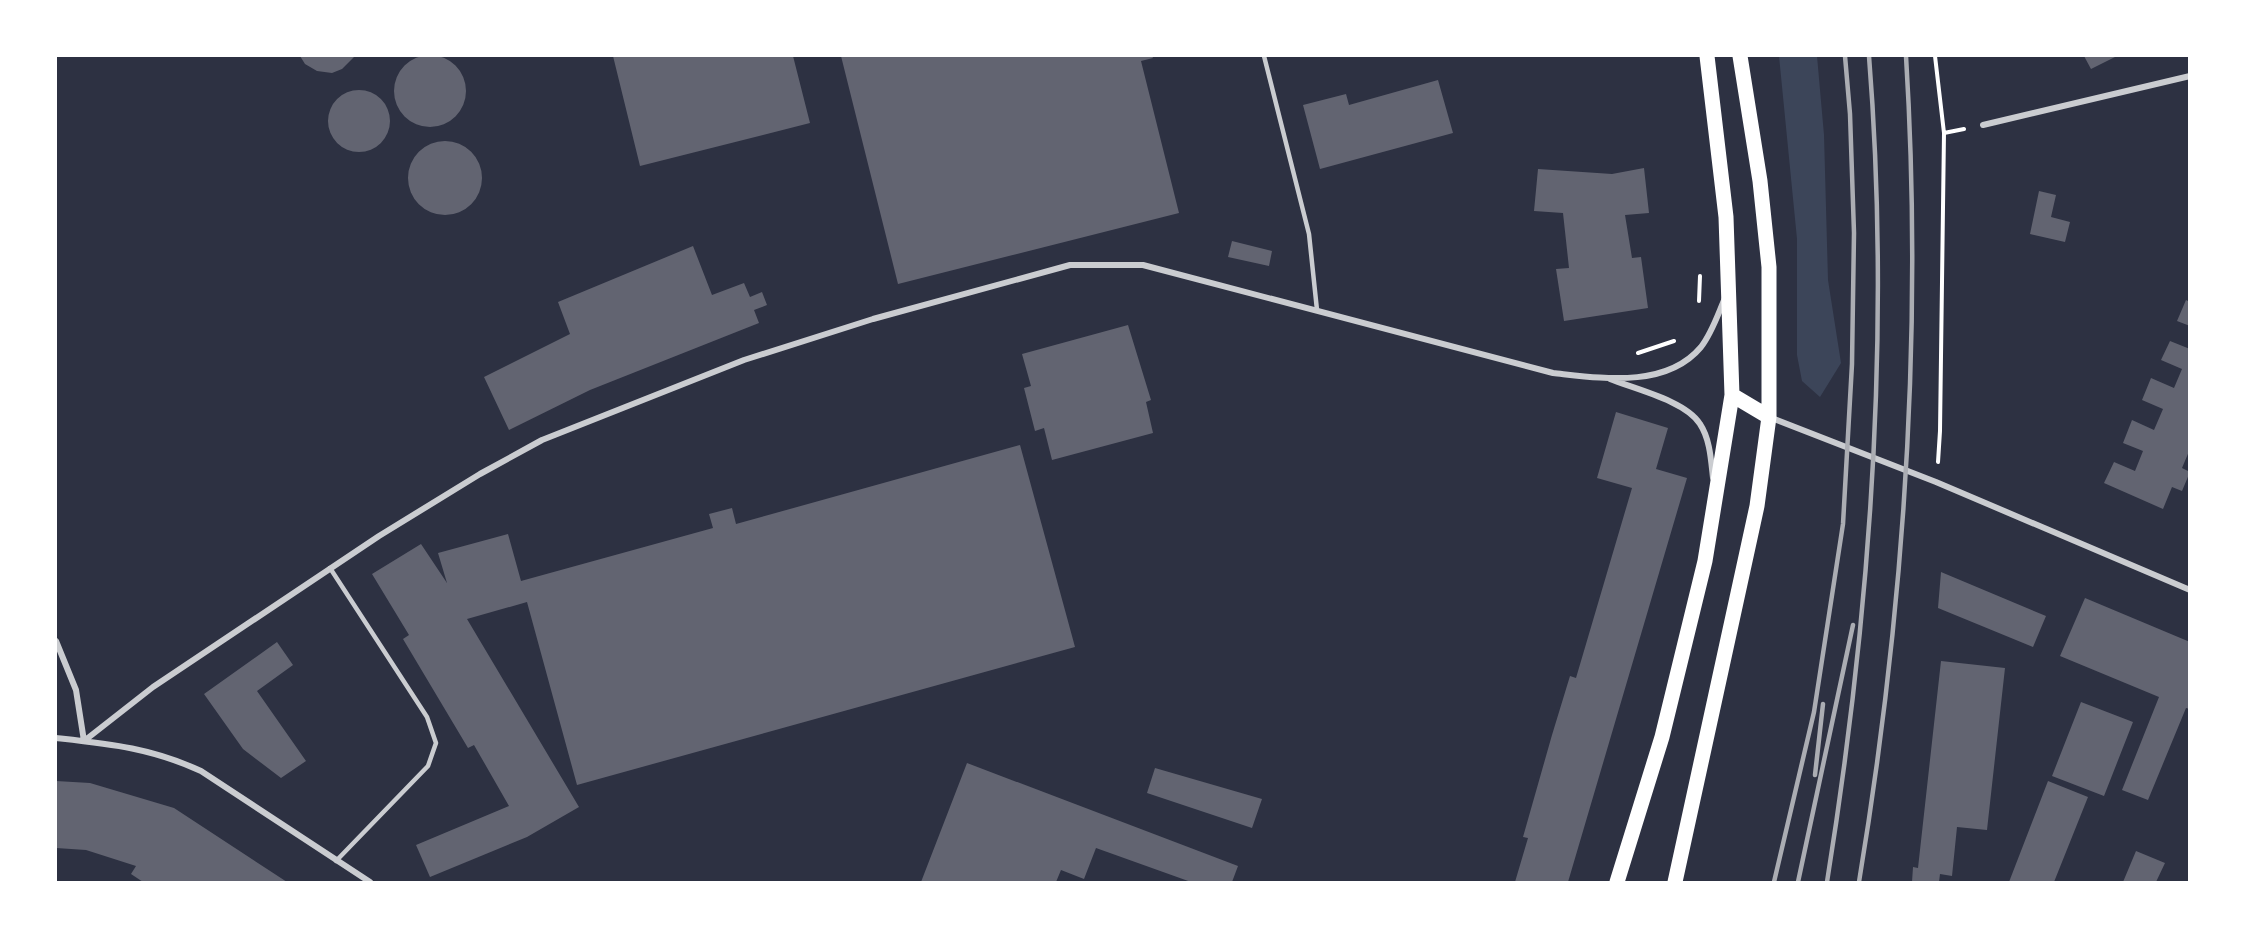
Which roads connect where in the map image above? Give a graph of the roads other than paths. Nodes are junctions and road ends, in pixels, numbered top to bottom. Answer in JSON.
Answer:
{"nodes":[{"id":1,"x":1264,"y":56,"type":"edge"},
{"id":2,"x":1707,"y":56,"type":"edge"},
{"id":3,"x":1740,"y":56,"type":"edge"},
{"id":4,"x":2190,"y":76,"type":"edge"},
{"id":5,"x":1983,"y":125,"type":"dead end"},
{"id":6,"x":1730,"y":284,"type":"junction"},
{"id":7,"x":1317,"y":310,"type":"junction"},
{"id":8,"x":1609,"y":379,"type":"junction"},
{"id":9,"x":1732,"y":394,"type":"junction"},
{"id":10,"x":1769,"y":417,"type":"junction"},
{"id":11,"x":1716,"y":496,"type":"junction"},
{"id":12,"x":330,"y":568,"type":"junction"},
{"id":13,"x":2190,"y":591,"type":"edge"},
{"id":14,"x":56,"y":641,"type":"edge"},
{"id":15,"x":56,"y":738,"type":"edge"},
{"id":16,"x":84,"y":741,"type":"junction"},
{"id":17,"x":336,"y":861,"type":"junction"},
{"id":18,"x":370,"y":882,"type":"edge"},
{"id":19,"x":1617,"y":882,"type":"edge"},
{"id":20,"x":1675,"y":882,"type":"edge"}],
"edges":[{"from":1,"to":7,"type":"lane"},
{"from":2,"to":6,"type":"main road"},
{"from":3,"to":10,"type":"main road"},
{"from":4,"to":5,"type":"street"},
{"from":6,"to":8,"type":"street"},
{"from":6,"to":9,"type":"main road"},
{"from":7,"to":8,"type":"street"},
{"from":7,"to":12,"type":"street"},
{"from":8,"to":11,"type":"street"},
{"from":9,"to":10,"type":"main road"},
{"from":9,"to":11,"type":"main road"},
{"from":10,"to":13,"type":"street"},
{"from":10,"to":20,"type":"main road"},
{"from":11,"to":19,"type":"main road"},
{"from":12,"to":16,"type":"street"},
{"from":12,"to":17,"type":"lane"},
{"from":14,"to":16,"type":"street"},
{"from":15,"to":16,"type":"street"},
{"from":16,"to":17,"type":"street"},
{"from":17,"to":18,"type":"street"}]}
